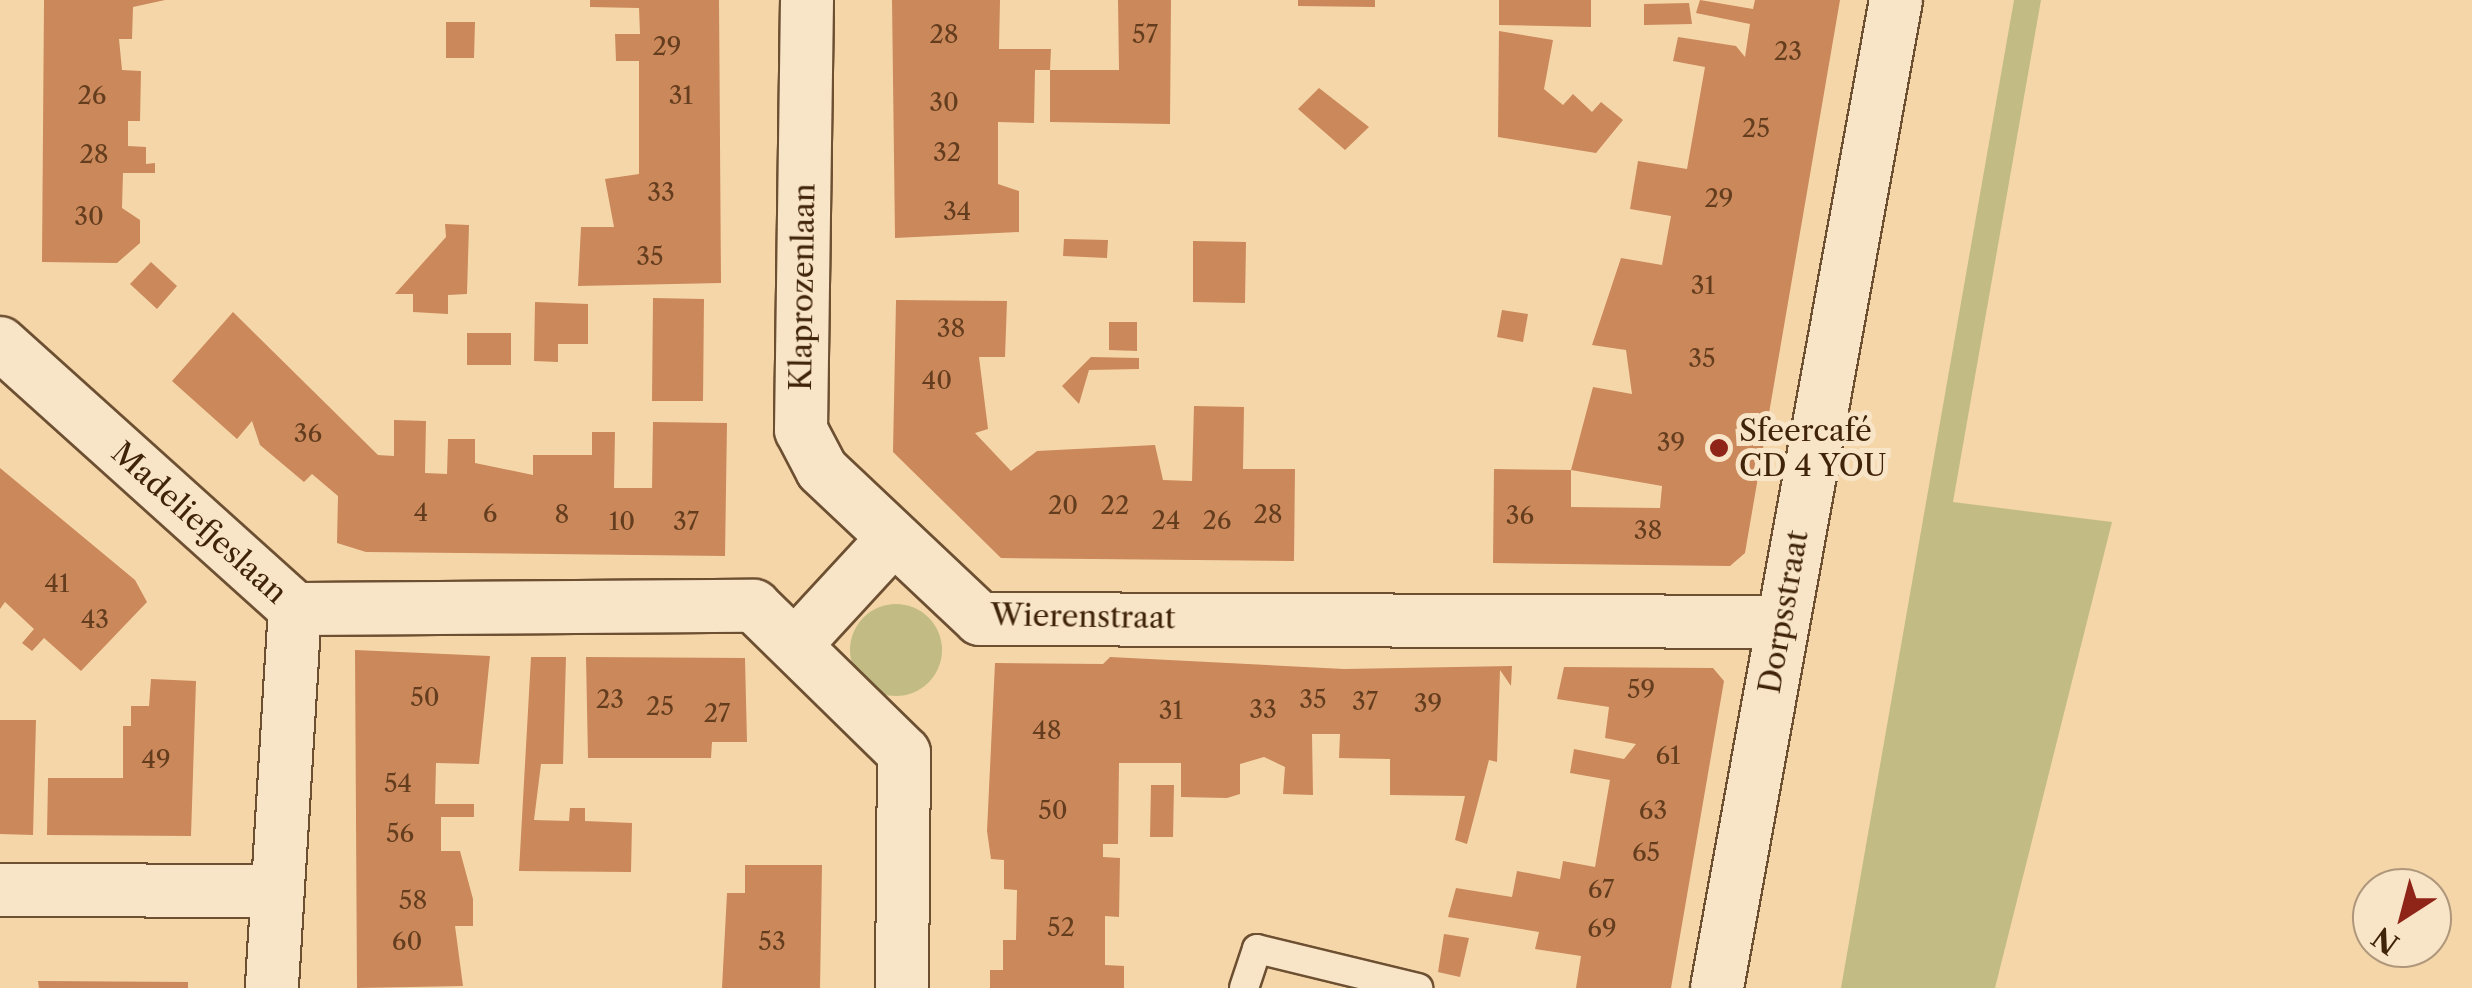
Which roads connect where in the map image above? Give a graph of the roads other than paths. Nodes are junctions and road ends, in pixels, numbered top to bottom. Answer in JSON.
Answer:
{"nodes":[{"id":1,"x":807,"y":0,"type":"edge"},
{"id":2,"x":1896,"y":0,"type":"edge"},
{"id":3,"x":0,"y":342,"type":"edge"},
{"id":4,"x":893,"y":539,"type":"junction"},
{"id":5,"x":295,"y":610,"type":"junction"},
{"id":6,"x":1782,"y":622,"type":"junction"},
{"id":7,"x":796,"y":644,"type":"junction"},
{"id":8,"x":0,"y":890,"type":"edge"},
{"id":9,"x":272,"y":892,"type":"junction"},
{"id":10,"x":272,"y":988,"type":"edge"},
{"id":11,"x":902,"y":988,"type":"edge"},
{"id":12,"x":1244,"y":988,"type":"edge"},
{"id":13,"x":1418,"y":988,"type":"edge"},
{"id":14,"x":1717,"y":988,"type":"edge"}],
"edges":[{"from":1,"to":4,"type":"street","name":"Klaprozenlaan"},
{"from":2,"to":6,"type":"street","name":"Dorpsstraat"},
{"from":3,"to":5,"type":"street","name":"Madeliefjeslaan"},
{"from":4,"to":6,"type":"street","name":"Wierenstraat"},
{"from":4,"to":7,"type":"street"},
{"from":5,"to":7,"type":"street"},
{"from":5,"to":9,"type":"street","name":"Madeliefjeslaan"},
{"from":6,"to":14,"type":"street","name":"Dorpsstraat"},
{"from":7,"to":11,"type":"street"},
{"from":8,"to":9,"type":"street"},
{"from":9,"to":10,"type":"street","name":"Madeliefjeslaan"},
{"from":12,"to":13,"type":"lane"}]}
